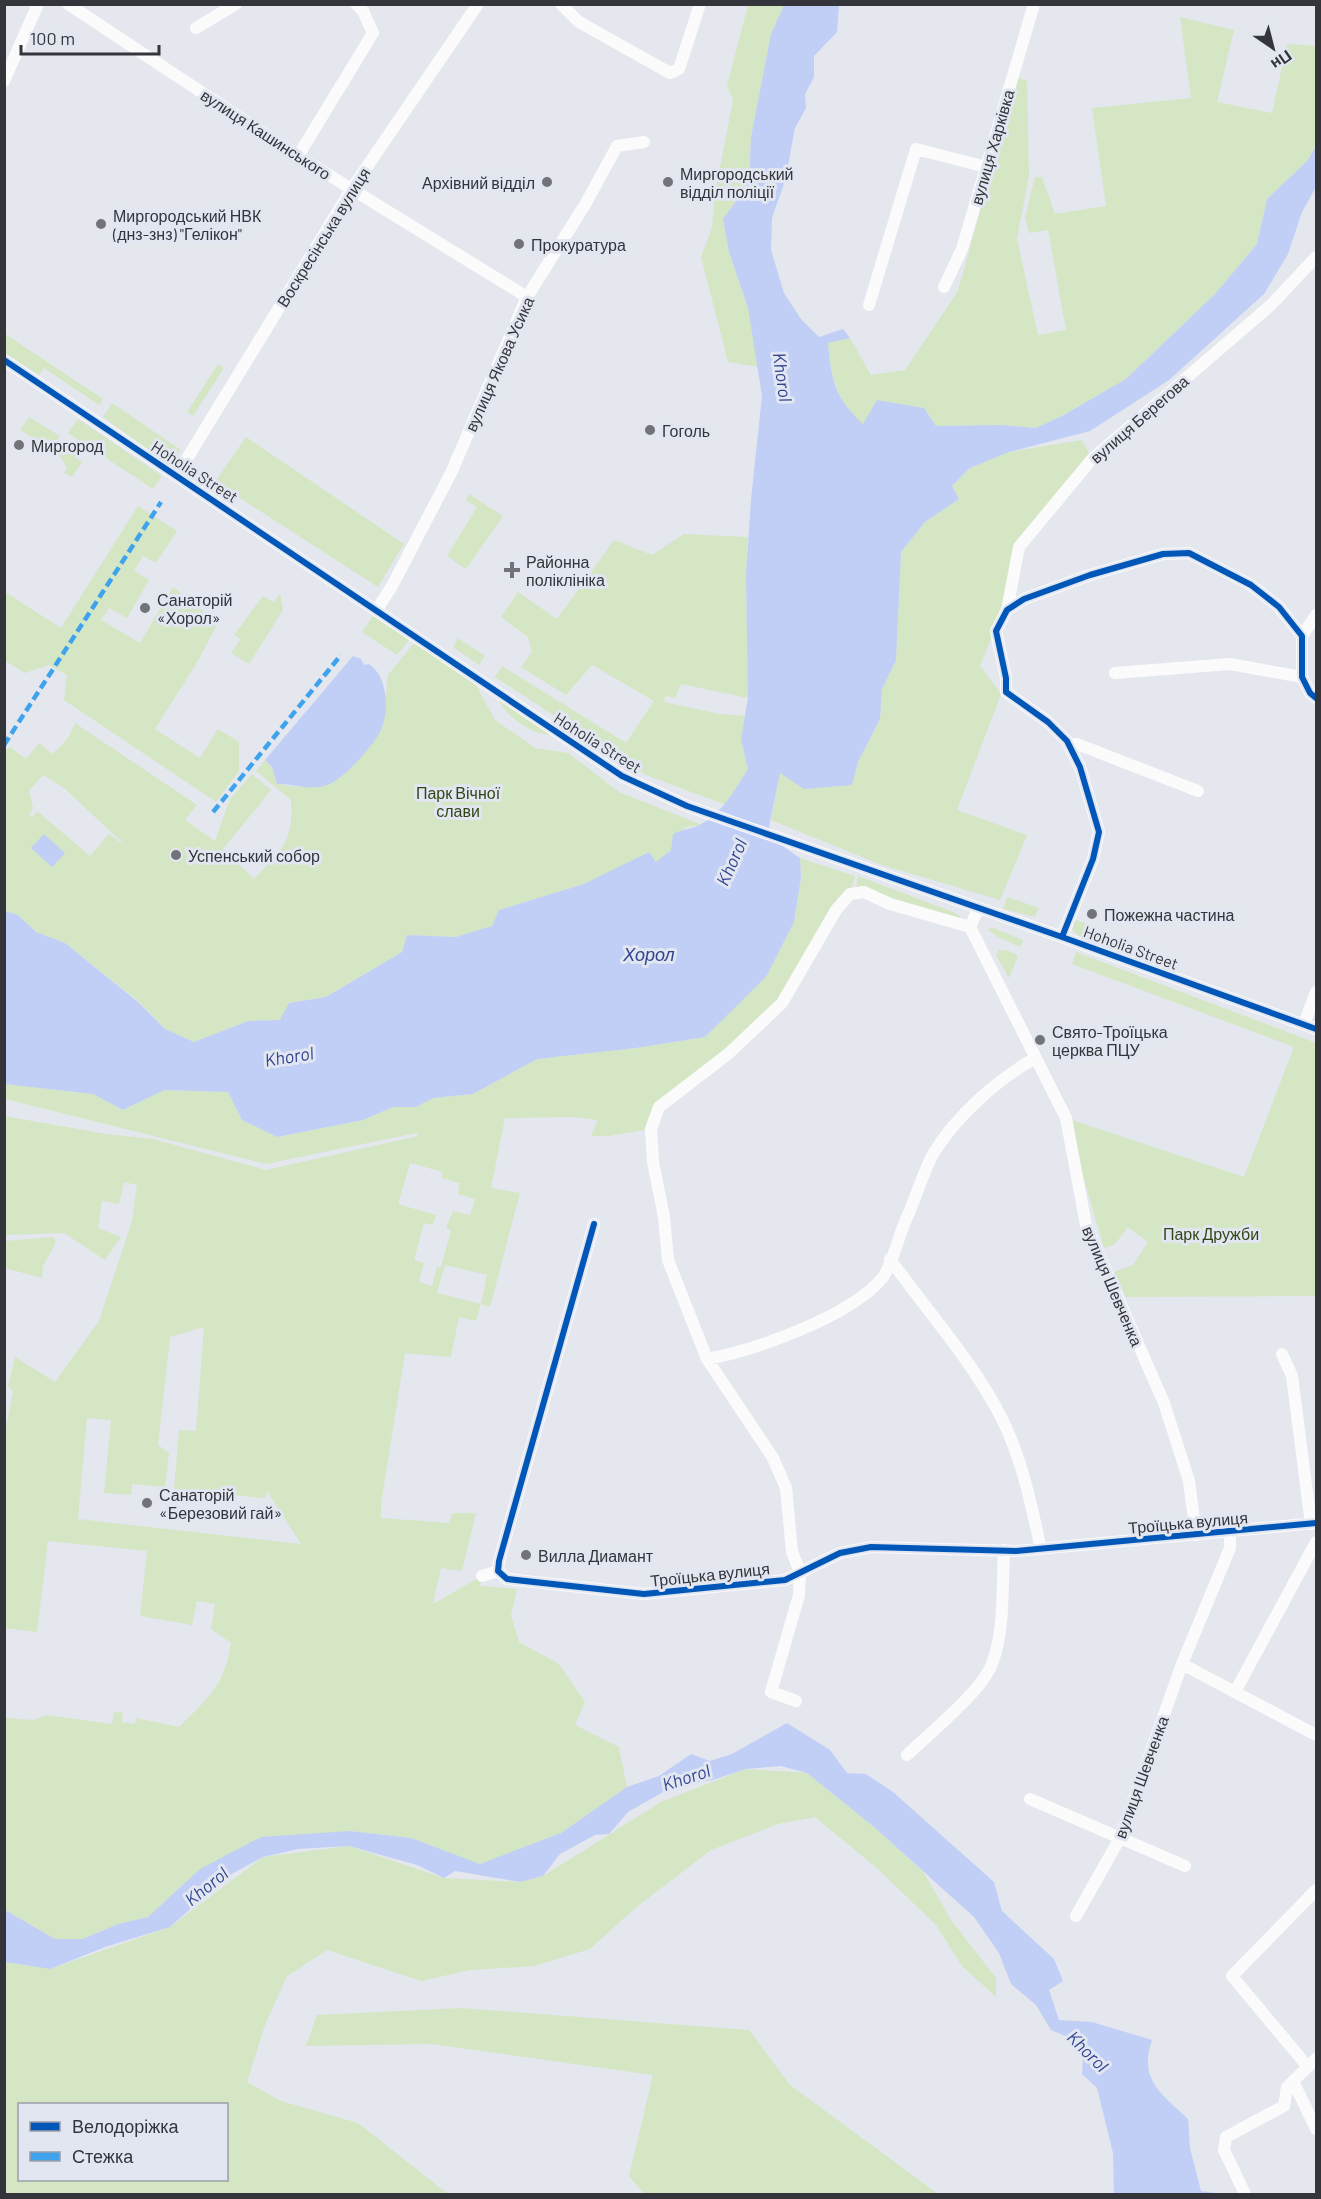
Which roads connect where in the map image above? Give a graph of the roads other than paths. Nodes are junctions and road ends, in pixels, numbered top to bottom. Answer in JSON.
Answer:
{"nodes":[{"id":1,"x":39,"y":4,"type":"edge"},
{"id":2,"x":68,"y":4,"type":"edge"},
{"id":3,"x":236,"y":4,"type":"edge"},
{"id":4,"x":356,"y":4,"type":"edge"},
{"id":5,"x":478,"y":4,"type":"edge"},
{"id":6,"x":561,"y":4,"type":"edge"},
{"id":7,"x":700,"y":4,"type":"edge"},
{"id":8,"x":1034,"y":4,"type":"edge"},
{"id":9,"x":196,"y":28,"type":"dead end"},
{"id":10,"x":4,"y":81,"type":"edge"},
{"id":11,"x":644,"y":142,"type":"dead end"},
{"id":12,"x":298,"y":156,"type":"junction"},
{"id":13,"x":986,"y":167,"type":"junction"},
{"id":14,"x":351,"y":190,"type":"junction"},
{"id":15,"x":1317,"y":257,"type":"edge"},
{"id":16,"x":944,"y":287,"type":"dead end"},
{"id":17,"x":527,"y":297,"type":"junction"},
{"id":18,"x":869,"y":305,"type":"dead end"},
{"id":19,"x":4,"y":360,"type":"edge"},
{"id":20,"x":177,"y":475,"type":"junction"},
{"id":21,"x":1007,"y":610,"type":"junction"},
{"id":22,"x":376,"y":611,"type":"junction"},
{"id":23,"x":1317,"y":615,"type":"edge"},
{"id":24,"x":1302,"y":636,"type":"junction"},
{"id":25,"x":1115,"y":673,"type":"dead end"},
{"id":26,"x":1302,"y":677,"type":"junction"},
{"id":27,"x":1317,"y":698,"type":"edge"},
{"id":28,"x":1069,"y":744,"type":"junction"},
{"id":29,"x":1198,"y":791,"type":"dead end"},
{"id":30,"x":978,"y":909,"type":"junction"},
{"id":31,"x":970,"y":927,"type":"junction"},
{"id":32,"x":1062,"y":937,"type":"junction"},
{"id":33,"x":1317,"y":992,"type":"edge"},
{"id":34,"x":1304,"y":1024,"type":"junction"},
{"id":35,"x":1317,"y":1029,"type":"edge"},
{"id":36,"x":1035,"y":1058,"type":"junction"},
{"id":37,"x":594,"y":1224,"type":"dead end"},
{"id":38,"x":890,"y":1259,"type":"junction"},
{"id":39,"x":1282,"y":1354,"type":"dead end"},
{"id":40,"x":707,"y":1359,"type":"junction"},
{"id":41,"x":1314,"y":1523,"type":"edge"},
{"id":42,"x":1230,"y":1532,"type":"junction"},
{"id":43,"x":1196,"y":1535,"type":"junction"},
{"id":44,"x":1317,"y":1542,"type":"edge"},
{"id":45,"x":1041,"y":1549,"type":"junction"},
{"id":46,"x":1004,"y":1550,"type":"junction"},
{"id":47,"x":498,"y":1571,"type":"junction"},
{"id":48,"x":800,"y":1572,"type":"junction"},
{"id":49,"x":482,"y":1576,"type":"dead end"},
{"id":50,"x":1182,"y":1664,"type":"junction"},
{"id":51,"x":1235,"y":1692,"type":"junction"},
{"id":52,"x":796,"y":1701,"type":"dead end"},
{"id":53,"x":1317,"y":1735,"type":"edge"},
{"id":54,"x":907,"y":1755,"type":"dead end"},
{"id":55,"x":1030,"y":1799,"type":"dead end"},
{"id":56,"x":1120,"y":1838,"type":"junction"},
{"id":57,"x":1185,"y":1866,"type":"dead end"},
{"id":58,"x":1317,"y":1890,"type":"edge"},
{"id":59,"x":1076,"y":1916,"type":"dead end"},
{"id":60,"x":1314,"y":2062,"type":"edge"},
{"id":61,"x":1290,"y":2084,"type":"junction"},
{"id":62,"x":1317,"y":2129,"type":"edge"},
{"id":63,"x":1245,"y":2194,"type":"edge"}],
"edges":[{"from":1,"to":10,"type":"street"},
{"from":2,"to":12,"type":"street","name":"вулиця Кашинського"},
{"from":3,"to":9,"type":"street"},
{"from":4,"to":12,"type":"street"},
{"from":5,"to":14,"type":"street","name":"Воскресінська вулиця"},
{"from":6,"to":7,"type":"street"},
{"from":8,"to":13,"type":"street","name":"вулиця Харківка"},
{"from":11,"to":17,"type":"street","name":"вулиця Якова Усика"},
{"from":12,"to":14,"type":"street","name":"вулиця Кашинського"},
{"from":13,"to":16,"type":"street","name":"вулиця Харківка"},
{"from":13,"to":18,"type":"street"},
{"from":14,"to":17,"type":"street","name":"вулиця Кашинського"},
{"from":14,"to":20,"type":"street","name":"Воскресінська вулиця"},
{"from":15,"to":21,"type":"street","name":"вулиця Берегова"},
{"from":17,"to":22,"type":"street","name":"вулиця Якова Усика"},
{"from":19,"to":20,"type":"street","name":"Hoholia Street"},
{"from":20,"to":22,"type":"street","name":"Hoholia Street"},
{"from":21,"to":24,"type":"street"},
{"from":21,"to":28,"type":"street","name":"вулиця Берегова"},
{"from":22,"to":30,"type":"street","name":"Hoholia Street"},
{"from":23,"to":24,"type":"street"},
{"from":24,"to":26,"type":"street"},
{"from":25,"to":26,"type":"street"},
{"from":26,"to":27,"type":"street"},
{"from":28,"to":29,"type":"street"},
{"from":28,"to":32,"type":"street"},
{"from":30,"to":31,"type":"street"},
{"from":30,"to":32,"type":"street","name":"Hoholia Street"},
{"from":31,"to":36,"type":"street","name":"вулиця Шевченка"},
{"from":31,"to":40,"type":"street"},
{"from":32,"to":34,"type":"street","name":"Hoholia Street"},
{"from":33,"to":34,"type":"street"},
{"from":34,"to":35,"type":"street","name":"Hoholia Street"},
{"from":36,"to":38,"type":"street"},
{"from":36,"to":43,"type":"street","name":"вулиця Шевченка"},
{"from":37,"to":47,"type":"street"},
{"from":38,"to":40,"type":"street"},
{"from":38,"to":45,"type":"street"},
{"from":39,"to":41,"type":"street"},
{"from":40,"to":48,"type":"street"},
{"from":41,"to":42,"type":"street","name":"Троїцька вулиця"},
{"from":42,"to":43,"type":"street","name":"Троїцька вулиця"},
{"from":42,"to":50,"type":"street","name":"вулиця Шевченка"},
{"from":43,"to":45,"type":"street","name":"Троїцька вулиця"},
{"from":44,"to":51,"type":"street"},
{"from":45,"to":46,"type":"street","name":"Троїцька вулиця"},
{"from":46,"to":48,"type":"street","name":"Троїцька вулиця"},
{"from":46,"to":54,"type":"street"},
{"from":47,"to":48,"type":"street","name":"Троїцька вулиця"},
{"from":47,"to":49,"type":"street"},
{"from":48,"to":52,"type":"street"},
{"from":50,"to":51,"type":"street"},
{"from":50,"to":56,"type":"street","name":"вулиця Шевченка"},
{"from":51,"to":53,"type":"street"},
{"from":55,"to":56,"type":"street"},
{"from":56,"to":57,"type":"street"},
{"from":56,"to":59,"type":"street","name":"вулиця Шевченка"},
{"from":58,"to":60,"type":"street"},
{"from":60,"to":61,"type":"street"},
{"from":61,"to":62,"type":"street"},
{"from":61,"to":63,"type":"street"}]}
